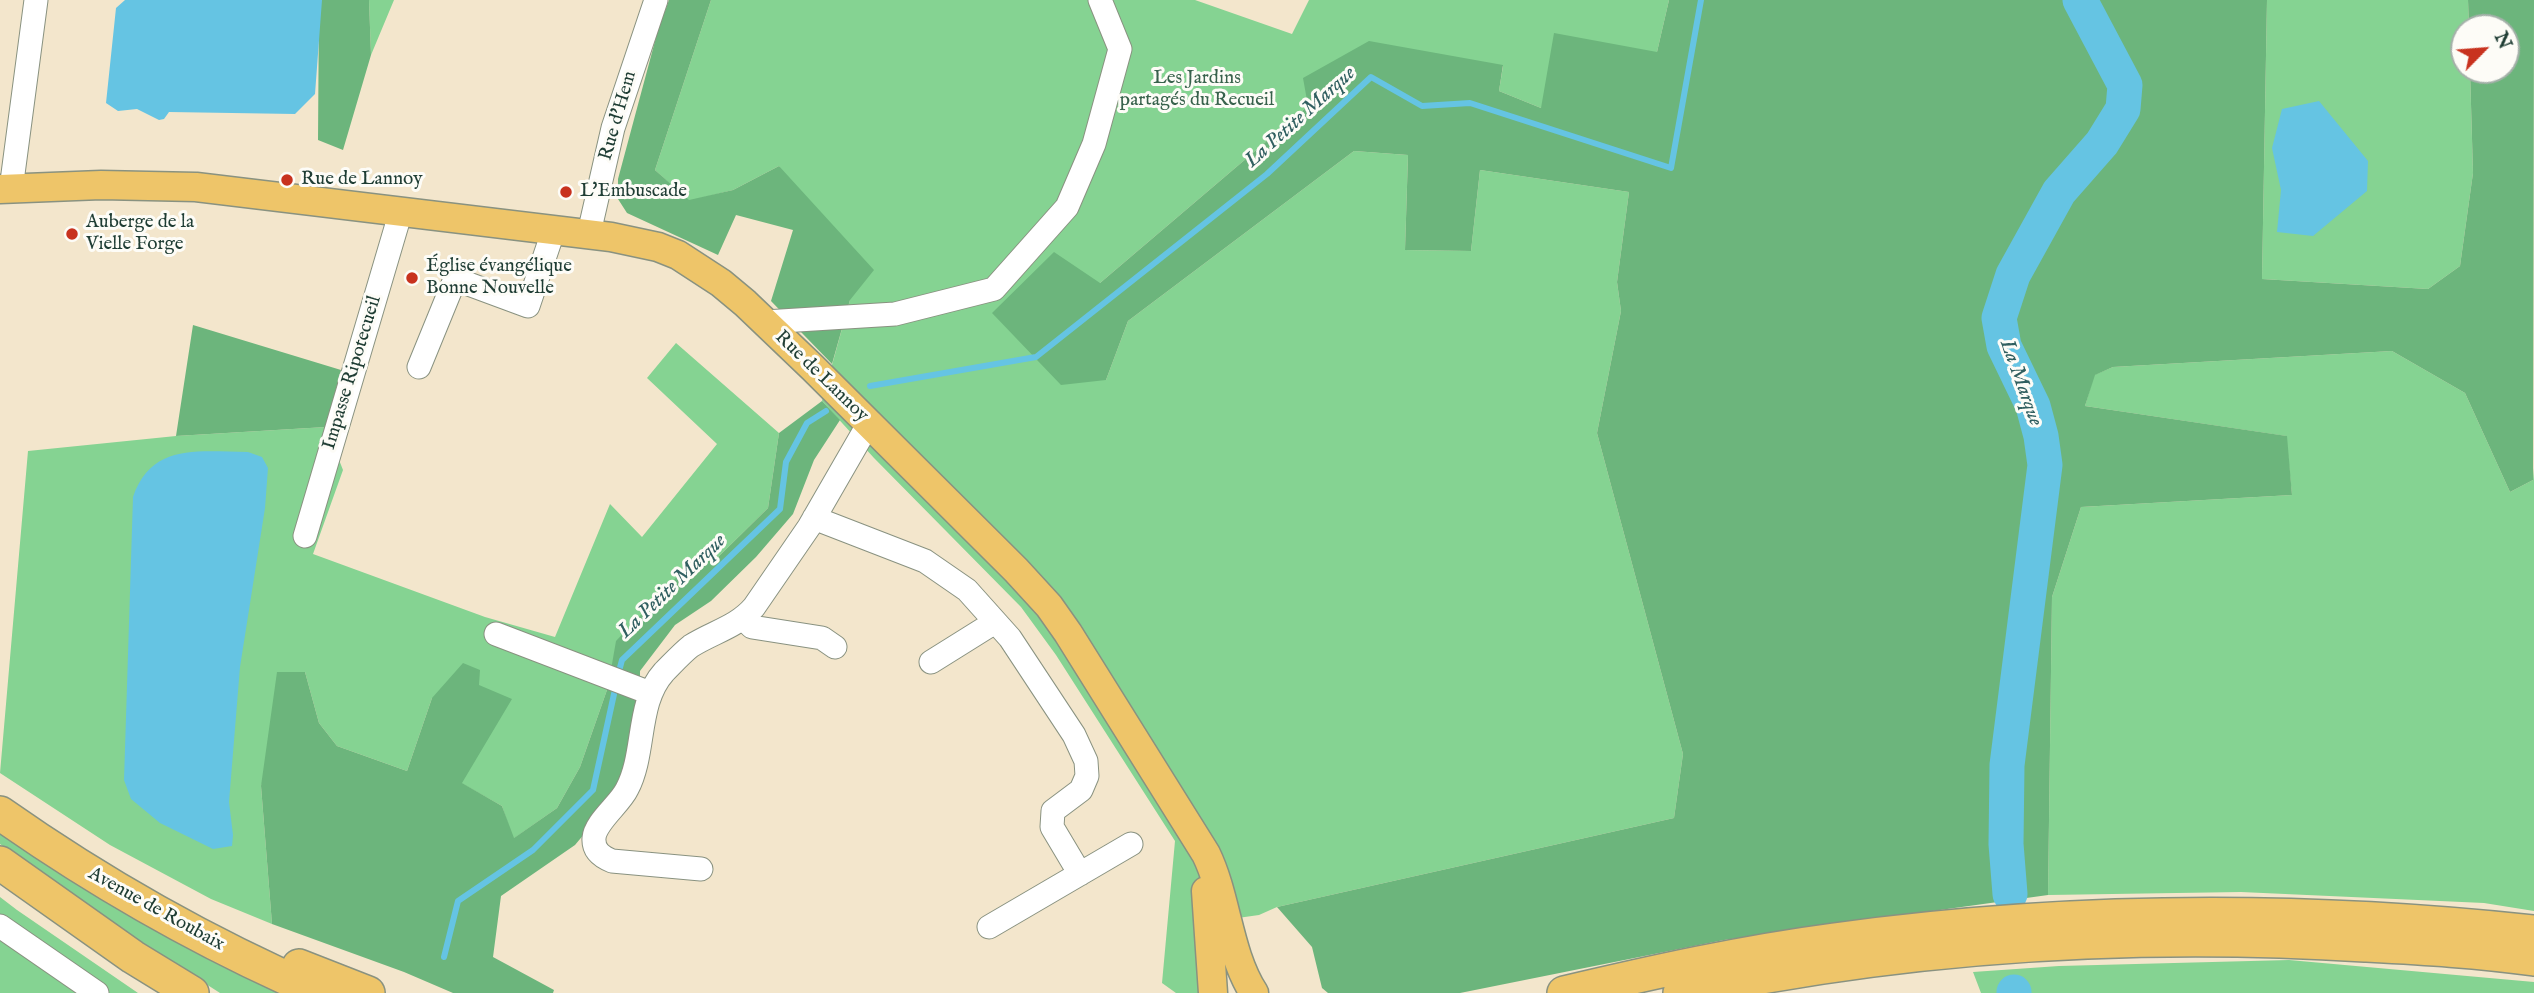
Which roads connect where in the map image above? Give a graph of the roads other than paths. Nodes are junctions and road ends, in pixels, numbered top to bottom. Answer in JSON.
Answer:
{"nodes":[{"id":1,"x":36,"y":0,"type":"edge"},
{"id":2,"x":656,"y":0,"type":"edge"},
{"id":3,"x":1100,"y":0,"type":"edge"},
{"id":4,"x":5,"y":189,"type":"edge"},
{"id":5,"x":401,"y":211,"type":"junction"},
{"id":6,"x":554,"y":229,"type":"junction"},
{"id":7,"x":589,"y":233,"type":"junction"},
{"id":8,"x":765,"y":322,"type":"junction"},
{"id":9,"x":419,"y":367,"type":"dead end"},
{"id":10,"x":869,"y":423,"type":"junction"},
{"id":11,"x":814,"y":518,"type":"junction"},
{"id":12,"x":305,"y":536,"type":"dead end"},
{"id":13,"x":744,"y":619,"type":"junction"},
{"id":14,"x":995,"y":622,"type":"junction"},
{"id":15,"x":496,"y":634,"type":"dead end"},
{"id":16,"x":835,"y":647,"type":"dead end"},
{"id":17,"x":931,"y":662,"type":"dead end"},
{"id":18,"x":642,"y":690,"type":"junction"},
{"id":19,"x":0,"y":813,"type":"edge"},
{"id":20,"x":1185,"y":822,"type":"junction"},
{"id":21,"x":1132,"y":844,"type":"dead end"},
{"id":22,"x":73,"y":862,"type":"junction"},
{"id":23,"x":0,"y":863,"type":"edge"},
{"id":24,"x":701,"y":869,"type":"dead end"},
{"id":25,"x":1080,"y":874,"type":"junction"},
{"id":26,"x":0,"y":926,"type":"edge"},
{"id":27,"x":989,"y":926,"type":"dead end"},
{"id":28,"x":2534,"y":932,"type":"edge"},
{"id":29,"x":2534,"y":959,"type":"edge"},
{"id":30,"x":97,"y":993,"type":"edge"},
{"id":31,"x":192,"y":993,"type":"edge"},
{"id":32,"x":320,"y":993,"type":"edge"},
{"id":33,"x":368,"y":993,"type":"edge"},
{"id":34,"x":1213,"y":993,"type":"edge"},
{"id":35,"x":1254,"y":993,"type":"edge"},
{"id":36,"x":1564,"y":993,"type":"edge"},
{"id":37,"x":1680,"y":993,"type":"edge"}],
"edges":[{"from":1,"to":4,"type":"street"},
{"from":2,"to":7,"type":"street","name":"Rue d'Hem"},
{"from":3,"to":8,"type":"street"},
{"from":4,"to":5,"type":"main road","name":"Rue de Lannoy"},
{"from":5,"to":6,"type":"main road","name":"Rue de Lannoy"},
{"from":5,"to":12,"type":"street","name":"Impasse Ripotecueil"},
{"from":6,"to":7,"type":"main road","name":"Rue de Lannoy"},
{"from":6,"to":9,"type":"street"},
{"from":7,"to":8,"type":"main road","name":"Rue de Lannoy"},
{"from":8,"to":10,"type":"main road","name":"Rue de Lannoy"},
{"from":10,"to":11,"type":"street"},
{"from":10,"to":20,"type":"main road","name":"Rue de Lannoy"},
{"from":11,"to":13,"type":"street"},
{"from":11,"to":14,"type":"street"},
{"from":13,"to":16,"type":"street"},
{"from":13,"to":18,"type":"street"},
{"from":14,"to":17,"type":"street"},
{"from":14,"to":25,"type":"street"},
{"from":15,"to":18,"type":"street"},
{"from":18,"to":24,"type":"street"},
{"from":19,"to":22,"type":"highway","name":"Avenue de Roubaix"},
{"from":20,"to":34,"type":"main road","name":"Rue de Lannoy"},
{"from":20,"to":35,"type":"main road","name":"Rue de Lannoy"},
{"from":21,"to":25,"type":"street"},
{"from":22,"to":32,"type":"highway","name":"Avenue de Roubaix"},
{"from":22,"to":33,"type":"highway"},
{"from":23,"to":31,"type":"highway"},
{"from":25,"to":27,"type":"street"},
{"from":26,"to":30,"type":"street"},
{"from":28,"to":36,"type":"highway"},
{"from":29,"to":37,"type":"highway"}]}
